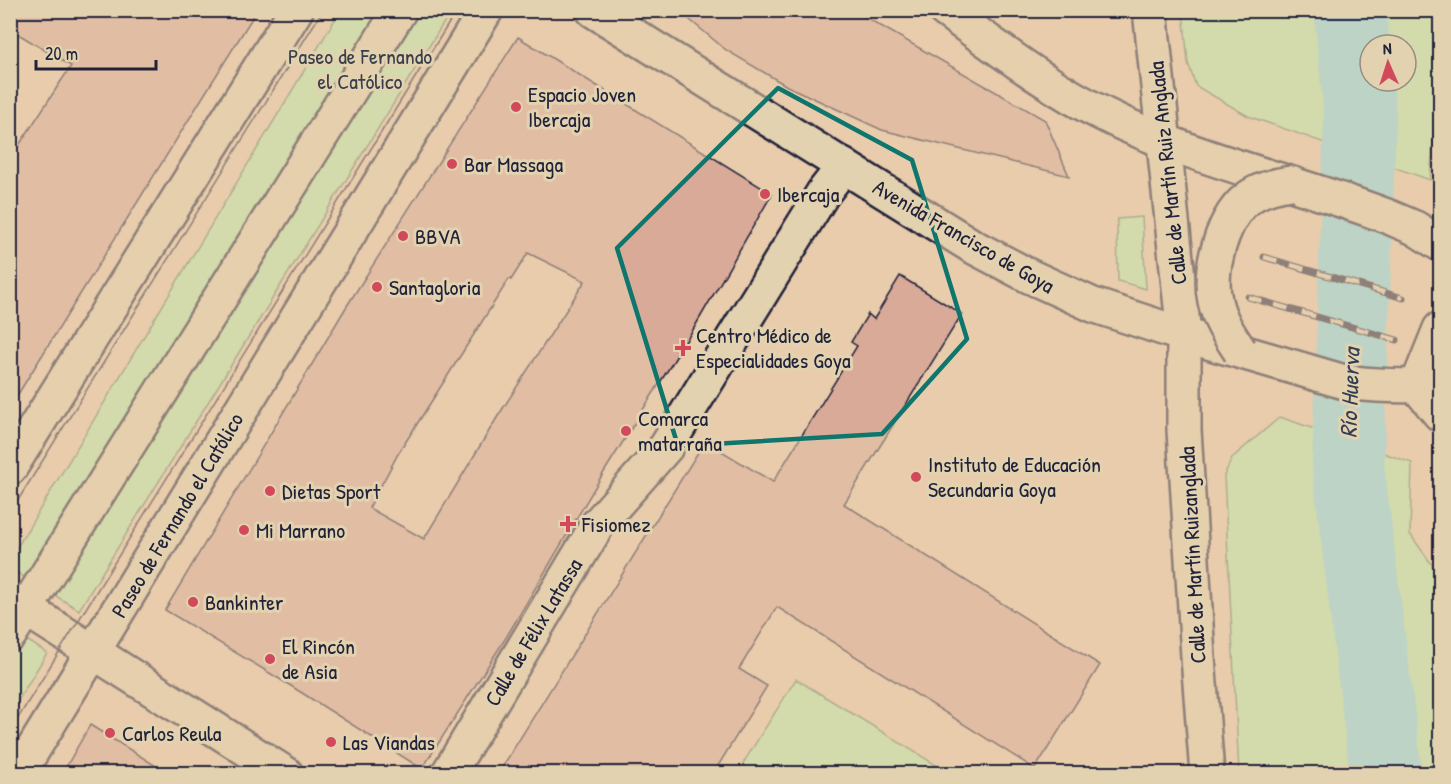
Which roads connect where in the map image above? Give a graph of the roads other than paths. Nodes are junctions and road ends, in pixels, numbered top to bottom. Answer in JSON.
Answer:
{"nodes":[{"id":1,"x":296,"y":10,"type":"edge"},
{"id":2,"x":400,"y":10,"type":"edge"},
{"id":3,"x":486,"y":10,"type":"edge"},
{"id":4,"x":593,"y":10,"type":"edge"},
{"id":5,"x":945,"y":10,"type":"edge"},
{"id":6,"x":1150,"y":10,"type":"edge"},
{"id":7,"x":1165,"y":140,"type":"junction"},
{"id":8,"x":843,"y":166,"type":"junction"},
{"id":9,"x":1291,"y":183,"type":"junction"},
{"id":10,"x":1427,"y":236,"type":"edge"},
{"id":11,"x":1440,"y":329,"type":"edge"},
{"id":12,"x":1184,"y":335,"type":"junction"},
{"id":13,"x":1228,"y":347,"type":"junction"},
{"id":14,"x":1417,"y":386,"type":"edge"},
{"id":15,"x":1440,"y":414,"type":"edge"},
{"id":16,"x":10,"y":468,"type":"edge"},
{"id":17,"x":16,"y":614,"type":"edge"},
{"id":18,"x":94,"y":651,"type":"junction"},
{"id":19,"x":18,"y":774,"type":"edge"},
{"id":20,"x":286,"y":774,"type":"edge"},
{"id":21,"x":448,"y":774,"type":"edge"},
{"id":22,"x":1207,"y":774,"type":"edge"}],
"edges":[{"from":1,"to":16,"type":"main road"},
{"from":2,"to":17,"type":"main road"},
{"from":3,"to":18,"type":"main road","name":"Paseo de Fernando el Católico"},
{"from":4,"to":8,"type":"main road","name":"Avenida Francisco de Goya"},
{"from":5,"to":7,"type":"main road"},
{"from":6,"to":7,"type":"main road","name":"Calle de Martín Ruiz Anglada"},
{"from":7,"to":9,"type":"main road"},
{"from":7,"to":12,"type":"main road","name":"Calle de Martín Ruiz Anglada"},
{"from":8,"to":12,"type":"main road","name":"Avenida Francisco de Goya"},
{"from":8,"to":21,"type":"main road","name":"Calle de Félix Latassa"},
{"from":9,"to":10,"type":"main road"},
{"from":9,"to":13,"type":"main road","bridge":true},
{"from":11,"to":14,"type":"main road"},
{"from":12,"to":13,"type":"main road","name":"Avenida Francisco de Goya"},
{"from":12,"to":22,"type":"main road","name":"Calle de Martín Ruizanglada"},
{"from":13,"to":14,"type":"main road","name":"Avenida Francisco de Goya"},
{"from":14,"to":15,"type":"main road"},
{"from":17,"to":18,"type":"main road"},
{"from":18,"to":19,"type":"main road","name":"Paseo de Fernando el Católico"},
{"from":18,"to":20,"type":"main road"}]}
